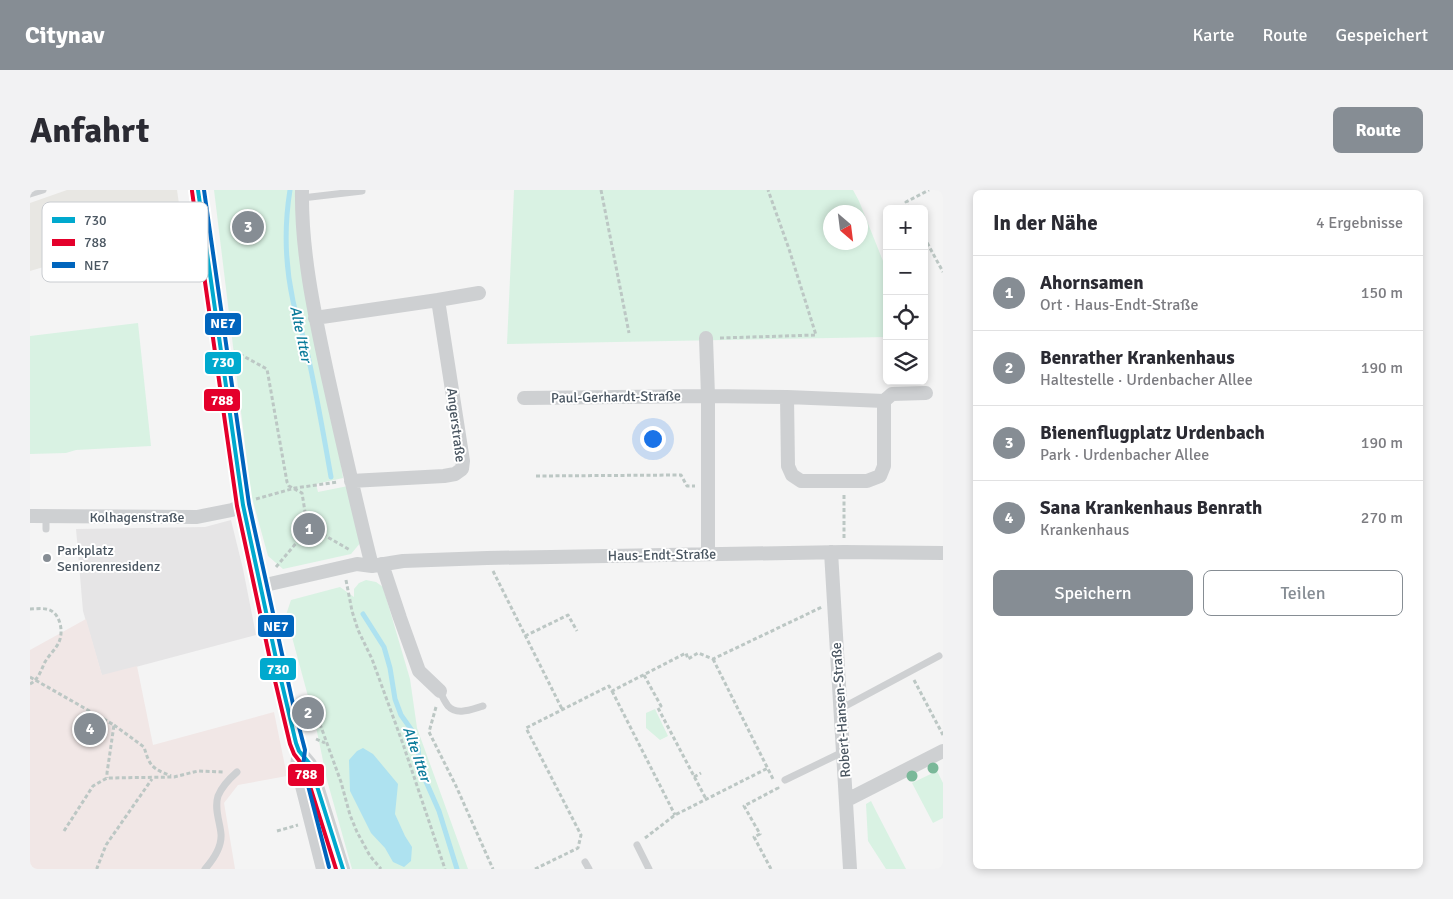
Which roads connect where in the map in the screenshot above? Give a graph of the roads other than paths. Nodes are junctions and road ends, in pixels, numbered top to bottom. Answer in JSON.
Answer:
{"nodes":[{"id":1,"x":43,"y":190,"type":"edge"},
{"id":2,"x":362,"y":191,"type":"edge"},
{"id":3,"x":30,"y":194,"type":"edge"},
{"id":4,"x":302,"y":194,"type":"edge"},
{"id":5,"x":208,"y":260,"type":"edge"},
{"id":6,"x":479,"y":293,"type":"dead end"},
{"id":7,"x":438,"y":300,"type":"junction"},
{"id":8,"x":315,"y":318,"type":"junction"},
{"id":9,"x":706,"y":338,"type":"road end"},
{"id":10,"x":926,"y":393,"type":"dead end"},
{"id":11,"x":708,"y":396,"type":"junction"},
{"id":12,"x":787,"y":397,"type":"junction"},
{"id":13,"x":524,"y":398,"type":"dead end"},
{"id":14,"x":884,"y":401,"type":"junction"},
{"id":15,"x":351,"y":481,"type":"junction"},
{"id":16,"x":243,"y":505,"type":"junction"},
{"id":17,"x":30,"y":516,"type":"edge"},
{"id":18,"x":837,"y":552,"type":"junction"},
{"id":19,"x":943,"y":553,"type":"edge"},
{"id":20,"x":708,"y":554,"type":"junction"},
{"id":21,"x":377,"y":565,"type":"junction"},
{"id":22,"x":261,"y":586,"type":"junction"},
{"id":23,"x":939,"y":656,"type":"dead end"},
{"id":24,"x":440,"y":692,"type":"joint"},
{"id":25,"x":483,"y":706,"type":"dead end"},
{"id":26,"x":840,"y":709,"type":"junction"},
{"id":27,"x":299,"y":751,"type":"junction"},
{"id":28,"x":843,"y":751,"type":"junction"},
{"id":29,"x":943,"y":751,"type":"edge"},
{"id":30,"x":237,"y":772,"type":"road end"},
{"id":31,"x":785,"y":780,"type":"dead end"},
{"id":32,"x":847,"y":800,"type":"junction"},
{"id":33,"x":637,"y":845,"type":"road end"},
{"id":34,"x":585,"y":862,"type":"dead end"},
{"id":35,"x":206,"y":869,"type":"edge"},
{"id":36,"x":323,"y":869,"type":"edge"},
{"id":37,"x":343,"y":869,"type":"edge"},
{"id":38,"x":589,"y":869,"type":"edge"},
{"id":39,"x":649,"y":869,"type":"edge"},
{"id":40,"x":850,"y":869,"type":"edge"}],
"edges":[{"from":1,"to":3,"type":"lane"},
{"from":2,"to":4,"type":"lane"},
{"from":4,"to":8,"type":"street"},
{"from":5,"to":16,"type":"street"},
{"from":6,"to":7,"type":"street"},
{"from":7,"to":8,"type":"street"},
{"from":7,"to":15,"type":"street","name":"Angerstraße"},
{"from":8,"to":15,"type":"street"},
{"from":9,"to":11,"type":"street"},
{"from":10,"to":14,"type":"street","name":"Paul-Gerhardt-Straße"},
{"from":11,"to":12,"type":"street","name":"Paul-Gerhardt-Straße"},
{"from":11,"to":13,"type":"street","name":"Paul-Gerhardt-Straße"},
{"from":11,"to":20,"type":"street"},
{"from":12,"to":14,"type":"street","name":"Paul-Gerhardt-Straße"},
{"from":12,"to":14,"type":"street"},
{"from":15,"to":21,"type":"street"},
{"from":16,"to":17,"type":"street","name":"Kolhagenstraße"},
{"from":16,"to":22,"type":"street"},
{"from":18,"to":19,"type":"street","name":"Haus-Endt-Straße"},
{"from":18,"to":20,"type":"street","name":"Haus-Endt-Straße"},
{"from":18,"to":26,"type":"street","name":"Robert-Hansen-Straße"},
{"from":20,"to":21,"type":"street","name":"Haus-Endt-Straße"},
{"from":21,"to":22,"type":"street","name":"Haus-Endt-Straße"},
{"from":21,"to":24,"type":"street"},
{"from":22,"to":27,"type":"street"},
{"from":23,"to":26,"type":"lane"},
{"from":24,"to":25,"type":"lane"},
{"from":26,"to":28,"type":"street","name":"Robert-Hansen-Straße"},
{"from":27,"to":36,"type":"street"},
{"from":27,"to":37,"type":"street"},
{"from":28,"to":31,"type":"lane"},
{"from":28,"to":32,"type":"street","name":"Robert-Hansen-Straße"},
{"from":29,"to":32,"type":"street"},
{"from":30,"to":35,"type":"lane"},
{"from":32,"to":40,"type":"street","name":"Robert-Hansen-Straße"},
{"from":33,"to":39,"type":"lane"},
{"from":34,"to":38,"type":"lane"}]}
